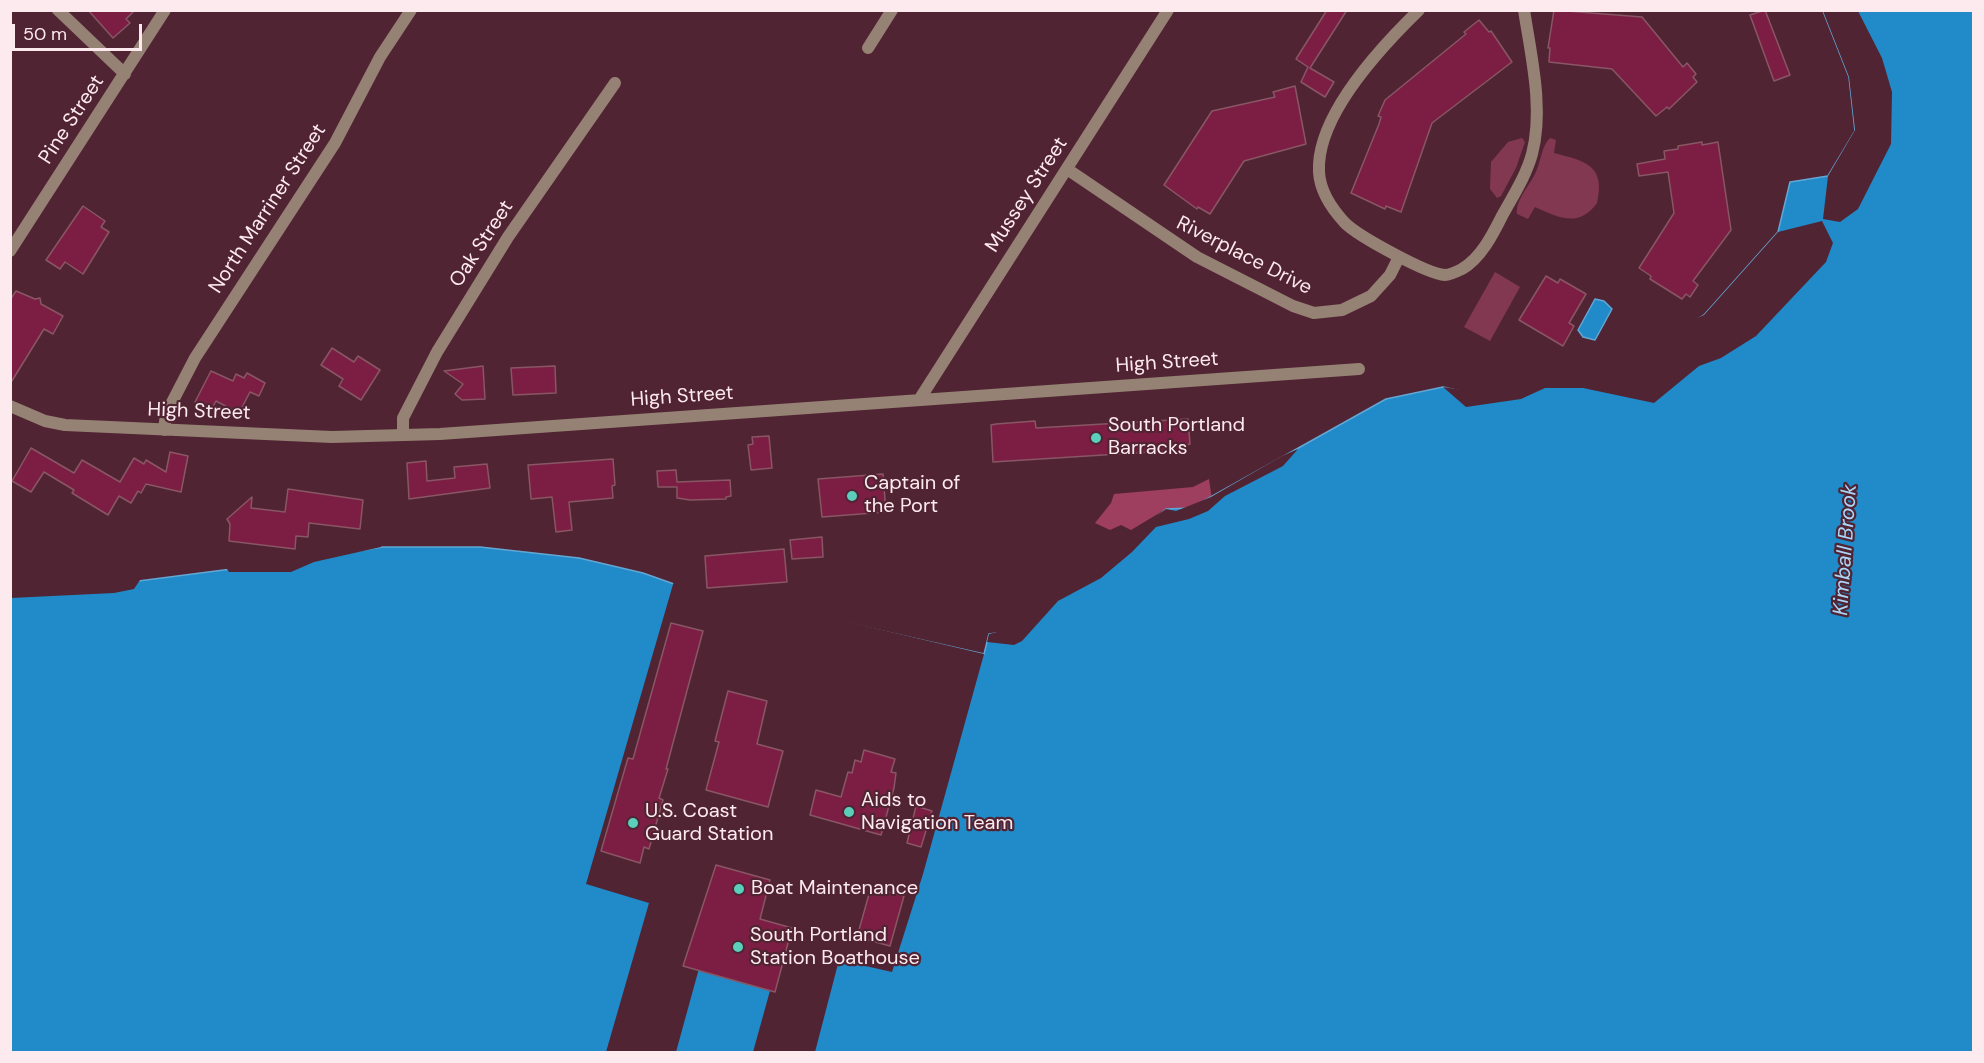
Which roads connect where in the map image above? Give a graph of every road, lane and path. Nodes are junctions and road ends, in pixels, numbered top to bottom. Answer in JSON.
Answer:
{"nodes":[{"id":1,"x":58,"y":10,"type":"edge"},
{"id":2,"x":165,"y":10,"type":"edge"},
{"id":3,"x":411,"y":10,"type":"edge"},
{"id":4,"x":892,"y":10,"type":"edge"},
{"id":5,"x":1168,"y":10,"type":"edge"},
{"id":6,"x":1419,"y":10,"type":"edge"},
{"id":7,"x":1524,"y":10,"type":"edge"},
{"id":8,"x":868,"y":48,"type":"dead end"},
{"id":9,"x":125,"y":74,"type":"junction"},
{"id":10,"x":615,"y":83,"type":"dead end"},
{"id":11,"x":1067,"y":170,"type":"junction"},
{"id":12,"x":10,"y":251,"type":"edge"},
{"id":13,"x":1399,"y":257,"type":"junction"},
{"id":14,"x":1359,"y":369,"type":"dead end"},
{"id":15,"x":919,"y":400,"type":"junction"},
{"id":16,"x":10,"y":406,"type":"edge"},
{"id":17,"x":164,"y":430,"type":"junction"},
{"id":18,"x":403,"y":435,"type":"junction"}],
"edges":[{"from":1,"to":9,"type":"street"},
{"from":2,"to":9,"type":"street","name":"Pine Street"},
{"from":3,"to":17,"type":"street","name":"North Marriner Street"},
{"from":4,"to":8,"type":"street"},
{"from":5,"to":11,"type":"street","name":"Mussey Street"},
{"from":6,"to":13,"type":"street"},
{"from":7,"to":13,"type":"street"},
{"from":9,"to":12,"type":"street","name":"Pine Street"},
{"from":10,"to":18,"type":"street","name":"Oak Street"},
{"from":11,"to":13,"type":"street","name":"Riverplace Drive"},
{"from":11,"to":15,"type":"street","name":"Mussey Street"},
{"from":14,"to":15,"type":"street","name":"High Street"},
{"from":15,"to":18,"type":"street","name":"High Street"},
{"from":16,"to":17,"type":"street","name":"High Street"},
{"from":17,"to":18,"type":"street","name":"High Street"}]}
